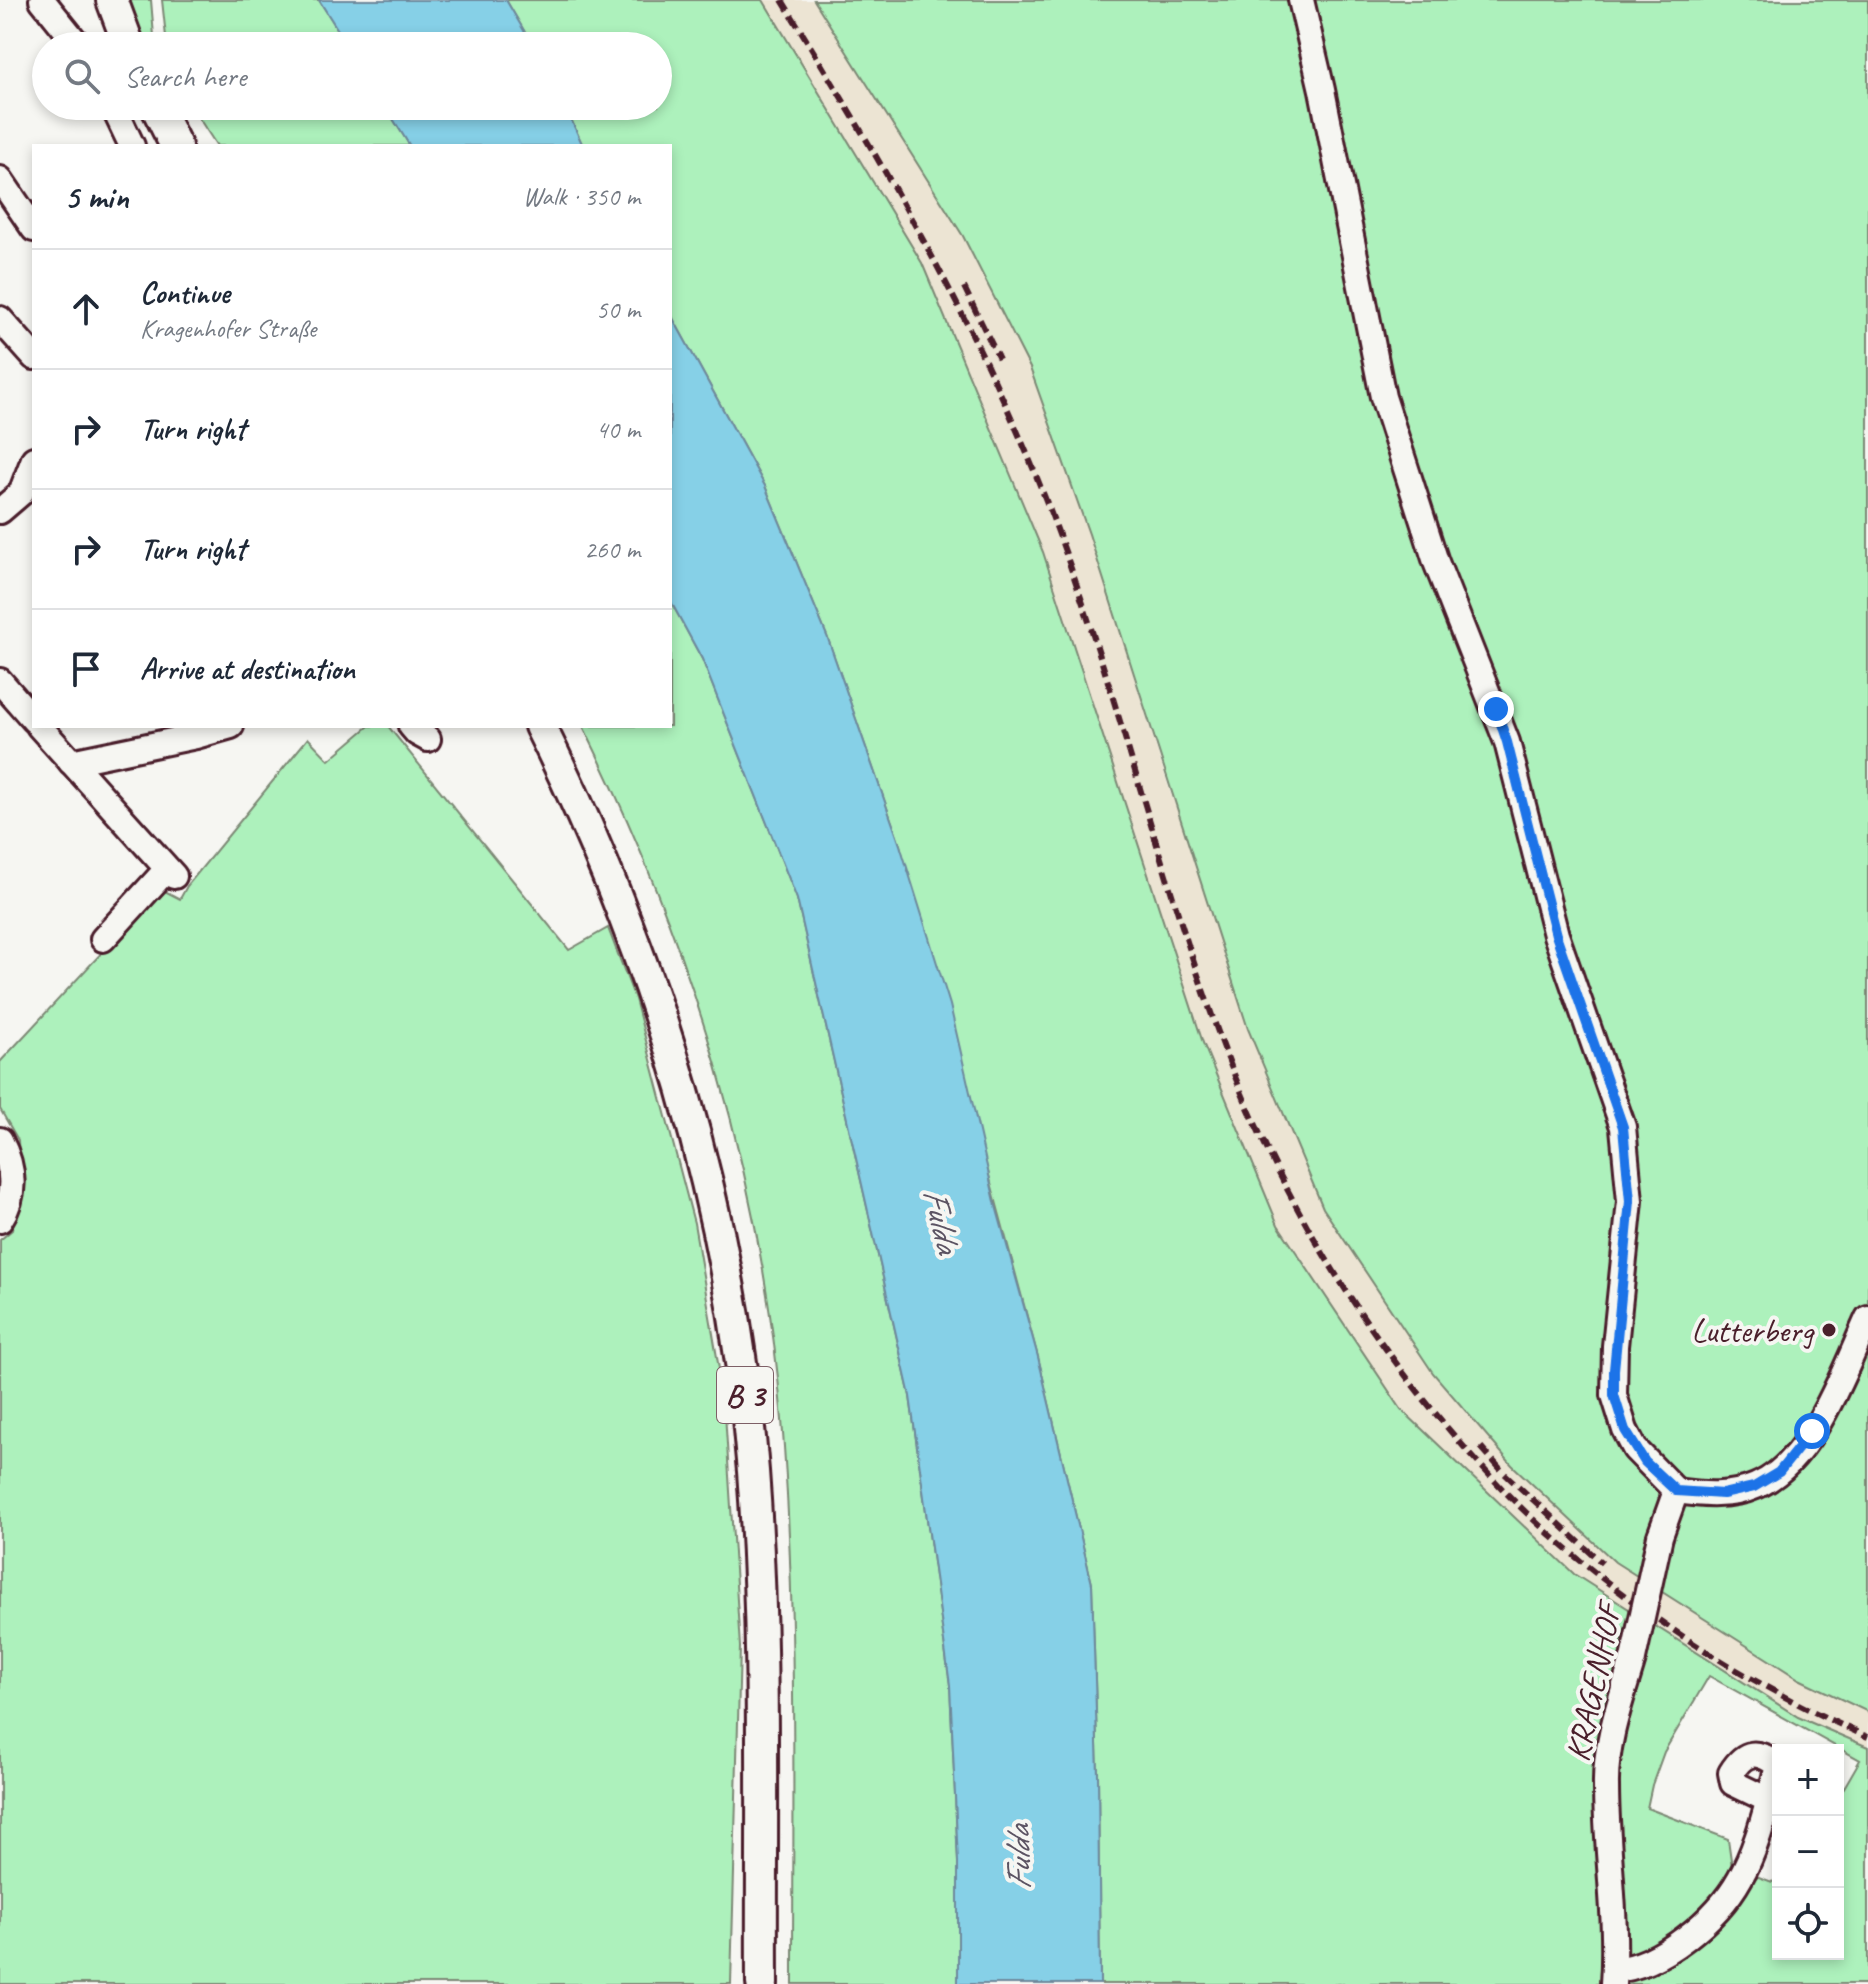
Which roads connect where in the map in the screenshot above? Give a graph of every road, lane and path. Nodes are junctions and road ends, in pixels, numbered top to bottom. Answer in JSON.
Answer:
{"nodes":[{"id":1,"x":42,"y":0,"type":"edge"},
{"id":2,"x":112,"y":0,"type":"edge"},
{"id":3,"x":1301,"y":0,"type":"edge"},
{"id":4,"x":68,"y":32,"type":"edge"},
{"id":5,"x":124,"y":32,"type":"edge"},
{"id":6,"x":120,"y":120,"type":"edge"},
{"id":7,"x":163,"y":120,"type":"edge"},
{"id":8,"x":131,"y":144,"type":"edge"},
{"id":9,"x":175,"y":144,"type":"edge"},
{"id":10,"x":0,"y":179,"type":"edge"},
{"id":11,"x":32,"y":226,"type":"edge"},
{"id":12,"x":0,"y":319,"type":"edge"},
{"id":13,"x":32,"y":355,"type":"edge"},
{"id":14,"x":32,"y":464,"type":"edge"},
{"id":15,"x":0,"y":511,"type":"edge"},
{"id":16,"x":0,"y":681,"type":"edge"},
{"id":17,"x":32,"y":718,"type":"edge"},
{"id":18,"x":41,"y":728,"type":"edge"},
{"id":19,"x":224,"y":728,"type":"edge"},
{"id":20,"x":541,"y":728,"type":"edge"},
{"id":21,"x":71,"y":762,"type":"junction"},
{"id":22,"x":103,"y":939,"type":"dead end"},
{"id":23,"x":0,"y":1140,"type":"edge"},
{"id":24,"x":0,"y":1220,"type":"edge"},
{"id":25,"x":1868,"y":1318,"type":"edge"},
{"id":26,"x":1676,"y":1491,"type":"junction"},
{"id":27,"x":1772,"y":1761,"type":"edge"},
{"id":28,"x":1772,"y":1786,"type":"edge"},
{"id":29,"x":1768,"y":1800,"type":"junction"},
{"id":30,"x":1614,"y":1977,"type":"edge"},
{"id":31,"x":762,"y":1984,"type":"edge"}],
"edges":[{"from":1,"to":4,"type":"street"},
{"from":2,"to":5,"type":"main road"},
{"from":3,"to":26,"type":"street"},
{"from":6,"to":8,"type":"street"},
{"from":7,"to":9,"type":"main road"},
{"from":10,"to":11,"type":"street"},
{"from":12,"to":13,"type":"street"},
{"from":14,"to":15,"type":"street"},
{"from":16,"to":17,"type":"street"},
{"from":18,"to":21,"type":"street"},
{"from":19,"to":21,"type":"street"},
{"from":20,"to":31,"type":"main road","number":"B 3"},
{"from":21,"to":22,"type":"street"},
{"from":23,"to":24,"type":"street"},
{"from":25,"to":26,"type":"street"},
{"from":26,"to":30,"type":"street","name":"KRAGENHOF","bridge":true},
{"from":27,"to":29,"type":"street"},
{"from":28,"to":29,"type":"street"},
{"from":29,"to":30,"type":"street"}]}
